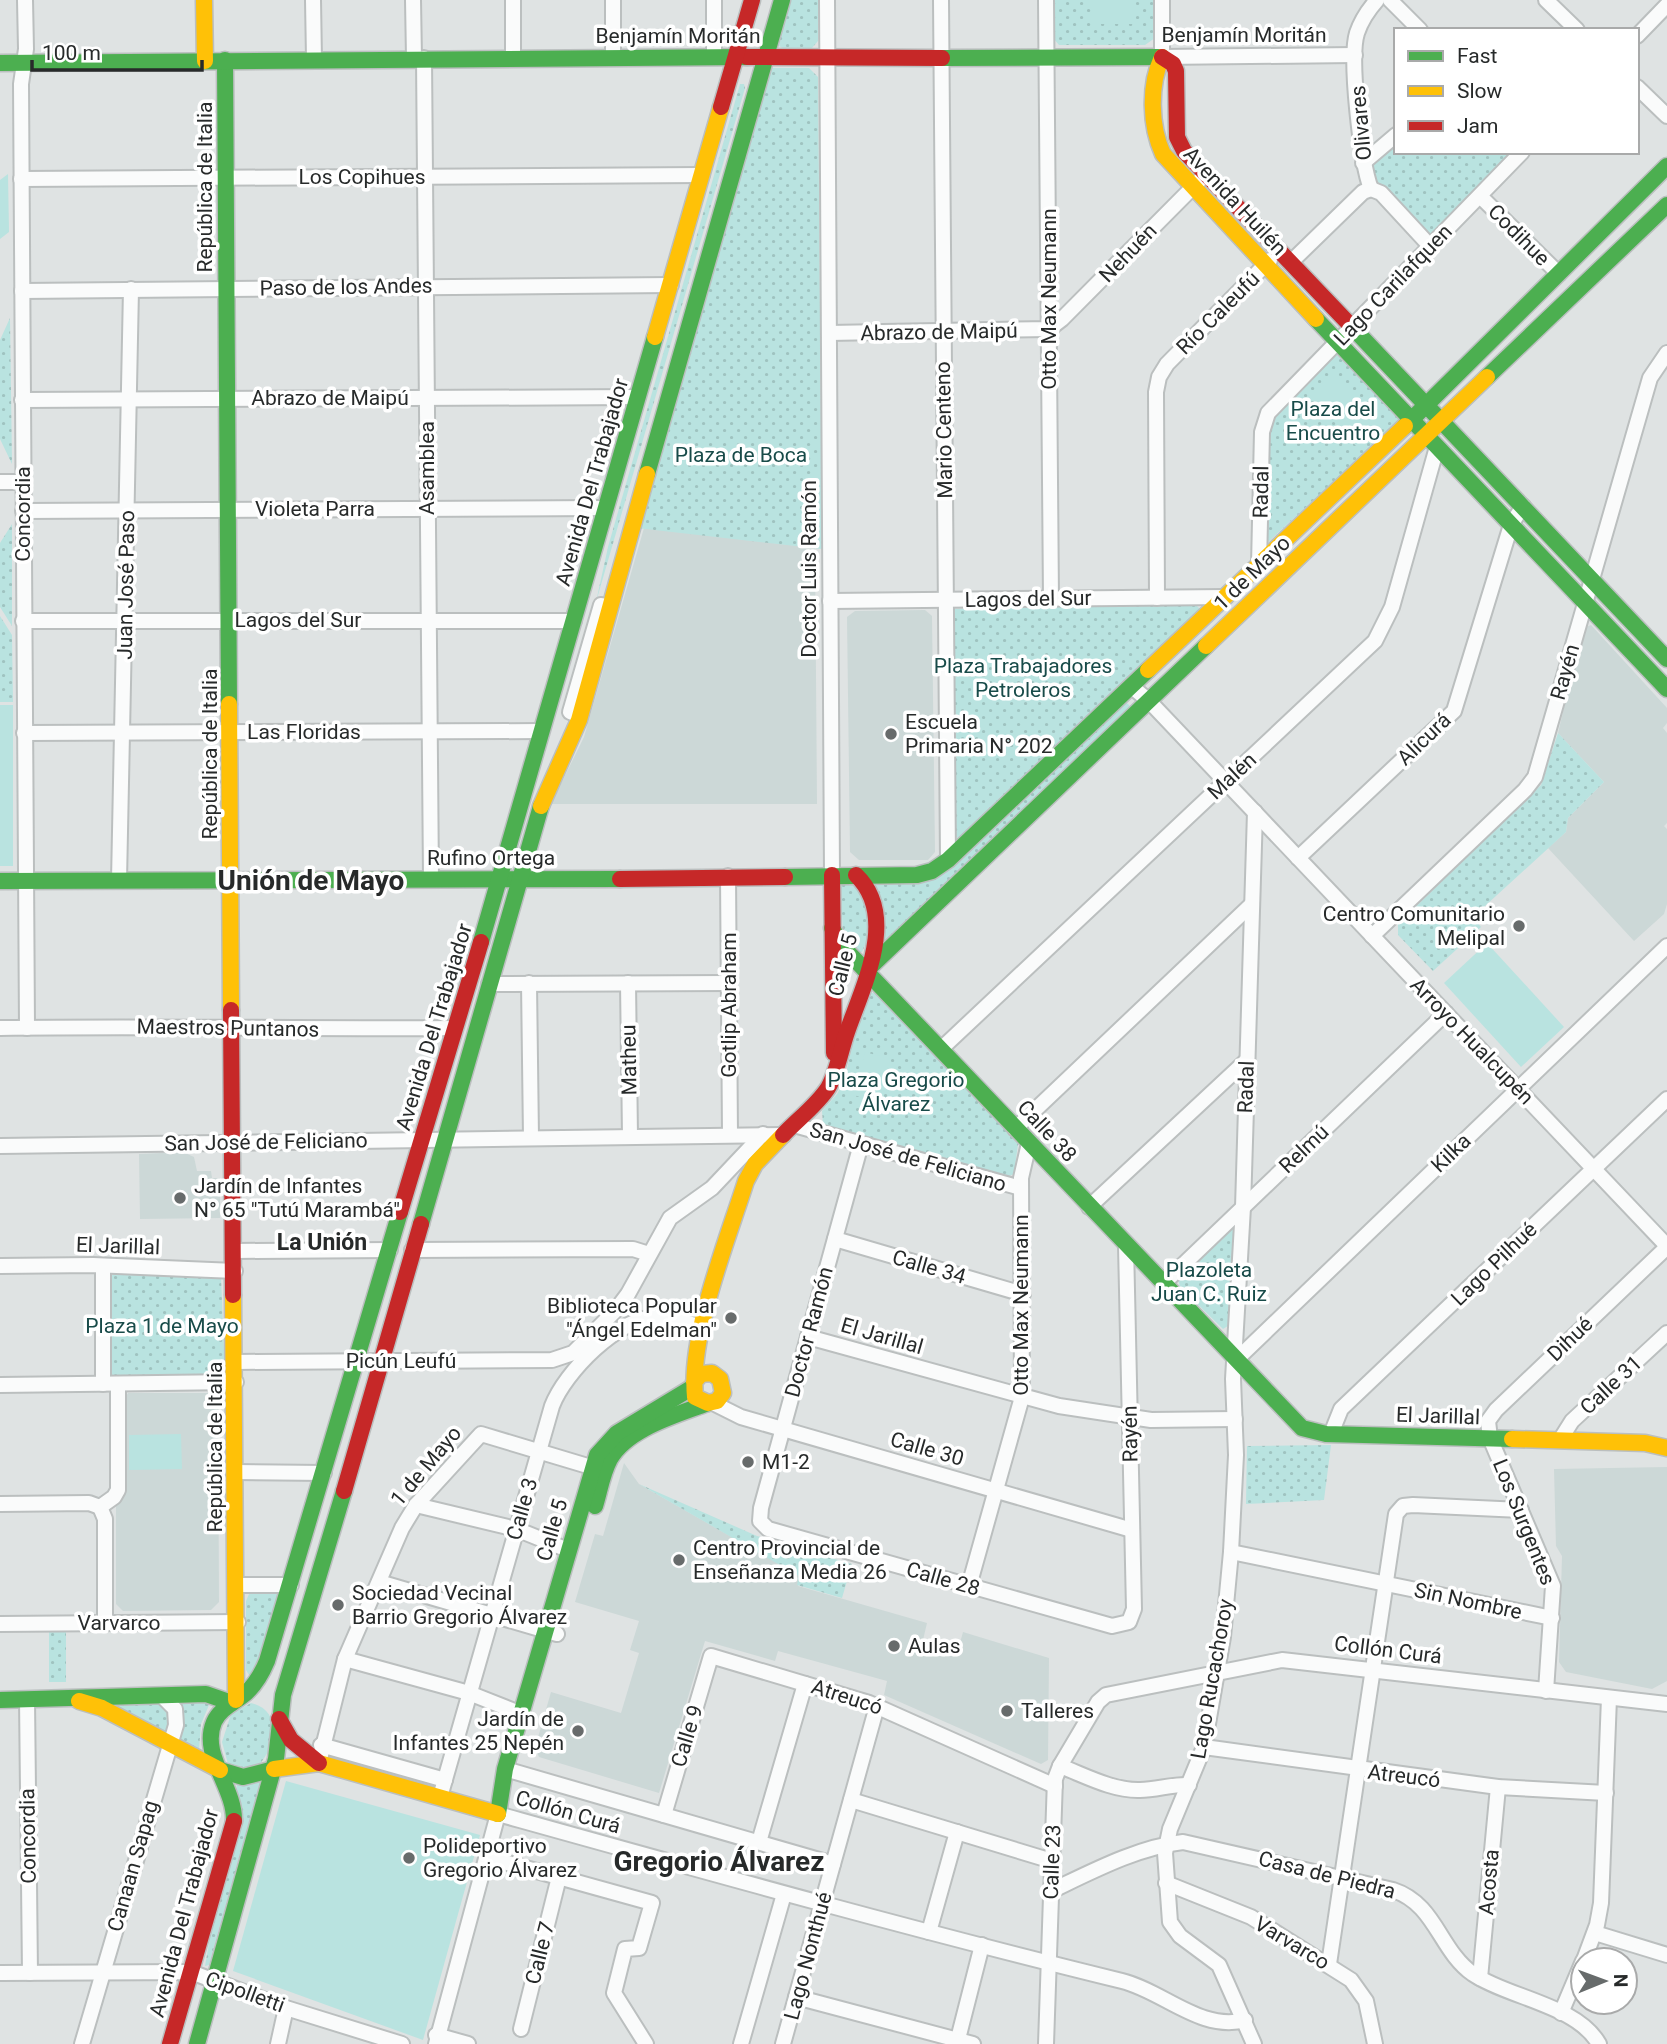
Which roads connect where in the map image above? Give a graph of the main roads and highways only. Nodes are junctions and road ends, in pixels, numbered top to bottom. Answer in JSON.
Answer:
{"nodes":[{"id":1,"x":204,"y":0,"type":"edge"},
{"id":2,"x":752,"y":0,"type":"edge"},
{"id":3,"x":782,"y":0,"type":"edge"},
{"id":4,"x":736,"y":56,"type":"junction"},
{"id":5,"x":765,"y":57,"type":"junction"},
{"id":6,"x":1162,"y":57,"type":"junction"},
{"id":7,"x":225,"y":60,"type":"junction"},
{"id":8,"x":205,"y":61,"type":"junction"},
{"id":9,"x":0,"y":63,"type":"edge"},
{"id":10,"x":1667,"y":166,"type":"edge"},
{"id":11,"x":1667,"y":205,"type":"edge"},
{"id":12,"x":1427,"y":406,"type":"junction"},
{"id":13,"x":1411,"y":421,"type":"junction"},
{"id":14,"x":1441,"y":421,"type":"junction"},
{"id":15,"x":1431,"y":442,"type":"junction"},
{"id":16,"x":1667,"y":659,"type":"edge"},
{"id":17,"x":1667,"y":689,"type":"edge"},
{"id":18,"x":832,"y":875,"type":"junction"},
{"id":19,"x":856,"y":875,"type":"junction"},
{"id":20,"x":499,"y":878,"type":"junction"},
{"id":21,"x":232,"y":880,"type":"junction"},
{"id":22,"x":0,"y":881,"type":"edge"},
{"id":23,"x":518,"y":881,"type":"junction"},
{"id":24,"x":832,"y":928,"type":"junction"},
{"id":25,"x":866,"y":971,"type":"junction"},
{"id":26,"x":834,"y":1070,"type":"junction"},
{"id":27,"x":1235,"y":1361,"type":"joint"},
{"id":28,"x":693,"y":1384,"type":"junction"},
{"id":29,"x":710,"y":1403,"type":"junction"},
{"id":30,"x":1667,"y":1448,"type":"edge"},
{"id":31,"x":599,"y":1469,"type":"junction"},
{"id":32,"x":551,"y":1632,"type":"junction"},
{"id":33,"x":61,"y":1699,"type":"junction"},
{"id":34,"x":0,"y":1700,"type":"edge"},
{"id":35,"x":234,"y":1701,"type":"junction"},
{"id":36,"x":279,"y":1719,"type":"junction"},
{"id":37,"x":319,"y":1763,"type":"junction"},
{"id":38,"x":274,"y":1769,"type":"junction"},
{"id":39,"x":220,"y":1770,"type":"junction"},
{"id":40,"x":511,"y":1771,"type":"junction"},
{"id":41,"x":498,"y":1814,"type":"joint"},
{"id":42,"x":170,"y":2044,"type":"edge"},
{"id":43,"x":197,"y":2044,"type":"edge"}],
"edges":[{"from":1,"to":8,"type":"main road"},
{"from":2,"to":4,"type":"main road","name":"Avenida Del Trabajador"},
{"from":3,"to":5,"type":"main road","name":"Avenida Del Trabajador"},
{"from":4,"to":5,"type":"main road","name":"Benjamín Moritán"},
{"from":4,"to":7,"type":"main road","name":"Benjamín Moritán"},
{"from":4,"to":20,"type":"main road","name":"Avenida Del Trabajador"},
{"from":5,"to":6,"type":"main road","name":"Benjamín Moritán"},
{"from":5,"to":23,"type":"main road","name":"Avenida Del Trabajador"},
{"from":6,"to":12,"type":"main road","name":"Avenida Huilén"},
{"from":6,"to":13,"type":"main road","name":"Avenida Huilén"},
{"from":7,"to":8,"type":"main road","name":"Benjamín Moritán"},
{"from":7,"to":21,"type":"main road","name":"República de Italia"},
{"from":8,"to":9,"type":"main road","name":"Benjamín Moritán"},
{"from":10,"to":12,"type":"main road","name":"1 de Mayo"},
{"from":11,"to":14,"type":"main road","name":"1 de Mayo"},
{"from":12,"to":13,"type":"main road","name":"1 de Mayo"},
{"from":12,"to":14,"type":"main road","name":"Avenida Huilén"},
{"from":13,"to":15,"type":"main road","name":"Avenida Huilén"},
{"from":13,"to":19,"type":"main road","name":"1 de Mayo"},
{"from":14,"to":15,"type":"main road","name":"1 de Mayo"},
{"from":14,"to":16,"type":"main road","name":"Avenida Huilén"},
{"from":15,"to":17,"type":"main road","name":"Avenida Huilén"},
{"from":15,"to":25,"type":"main road","name":"1 de Mayo"},
{"from":18,"to":19,"type":"main road","name":"Rufino Ortega"},
{"from":18,"to":23,"type":"main road","name":"Rufino Ortega"},
{"from":18,"to":24,"type":"main road","name":"Doctor Luis Ramón"},
{"from":19,"to":25,"type":"main road","name":"Calle 5"},
{"from":20,"to":21,"type":"main road","name":"Rufino Ortega"},
{"from":20,"to":23,"type":"main road","name":"Rufino Ortega"},
{"from":20,"to":35,"type":"main road","name":"Avenida Del Trabajador"},
{"from":21,"to":22,"type":"main road","name":"Rufino Ortega"},
{"from":21,"to":35,"type":"main road","name":"República de Italia"},
{"from":23,"to":36,"type":"main road","name":"Avenida Del Trabajador"},
{"from":24,"to":25,"type":"main road","name":"Calle 38"},
{"from":24,"to":26,"type":"main road","name":"Calle 5"},
{"from":25,"to":26,"type":"main road","name":"Calle 5"},
{"from":25,"to":27,"type":"main road","name":"Calle 38"},
{"from":26,"to":28,"type":"main road","name":"Calle 5"},
{"from":27,"to":30,"type":"main road","name":"El Jarillal"},
{"from":28,"to":29,"type":"main road","name":"Calle 30"},
{"from":28,"to":29,"type":"main road"},
{"from":28,"to":31,"type":"main road","name":"Calle 5"},
{"from":29,"to":31,"type":"main road","name":"Calle 5"},
{"from":31,"to":32,"type":"main road","name":"Calle 5"},
{"from":31,"to":32,"type":"main road","name":"Calle 5"},
{"from":32,"to":40,"type":"main road","name":"Calle 5"},
{"from":32,"to":40,"type":"main road","name":"Calle 5"},
{"from":33,"to":34,"type":"main road","name":"Collón Curá"},
{"from":33,"to":35,"type":"main road","name":"Collón Curá"},
{"from":33,"to":39,"type":"main road","name":"Collón Curá"},
{"from":35,"to":36,"type":"main road","name":"Collón Curá"},
{"from":35,"to":39,"type":"main road","name":"Avenida Del Trabajador"},
{"from":36,"to":37,"type":"main road","name":"Collón Curá"},
{"from":36,"to":38,"type":"main road","name":"Avenida Del Trabajador"},
{"from":37,"to":38,"type":"main road","name":"Collón Curá"},
{"from":37,"to":41,"type":"main road","name":"Collón Curá"},
{"from":38,"to":39,"type":"main road","name":"Collón Curá"},
{"from":38,"to":43,"type":"main road","name":"Avenida Del Trabajador"},
{"from":39,"to":42,"type":"main road","name":"Avenida Del Trabajador"},
{"from":40,"to":41,"type":"main road","name":"Calle 5"}]}
